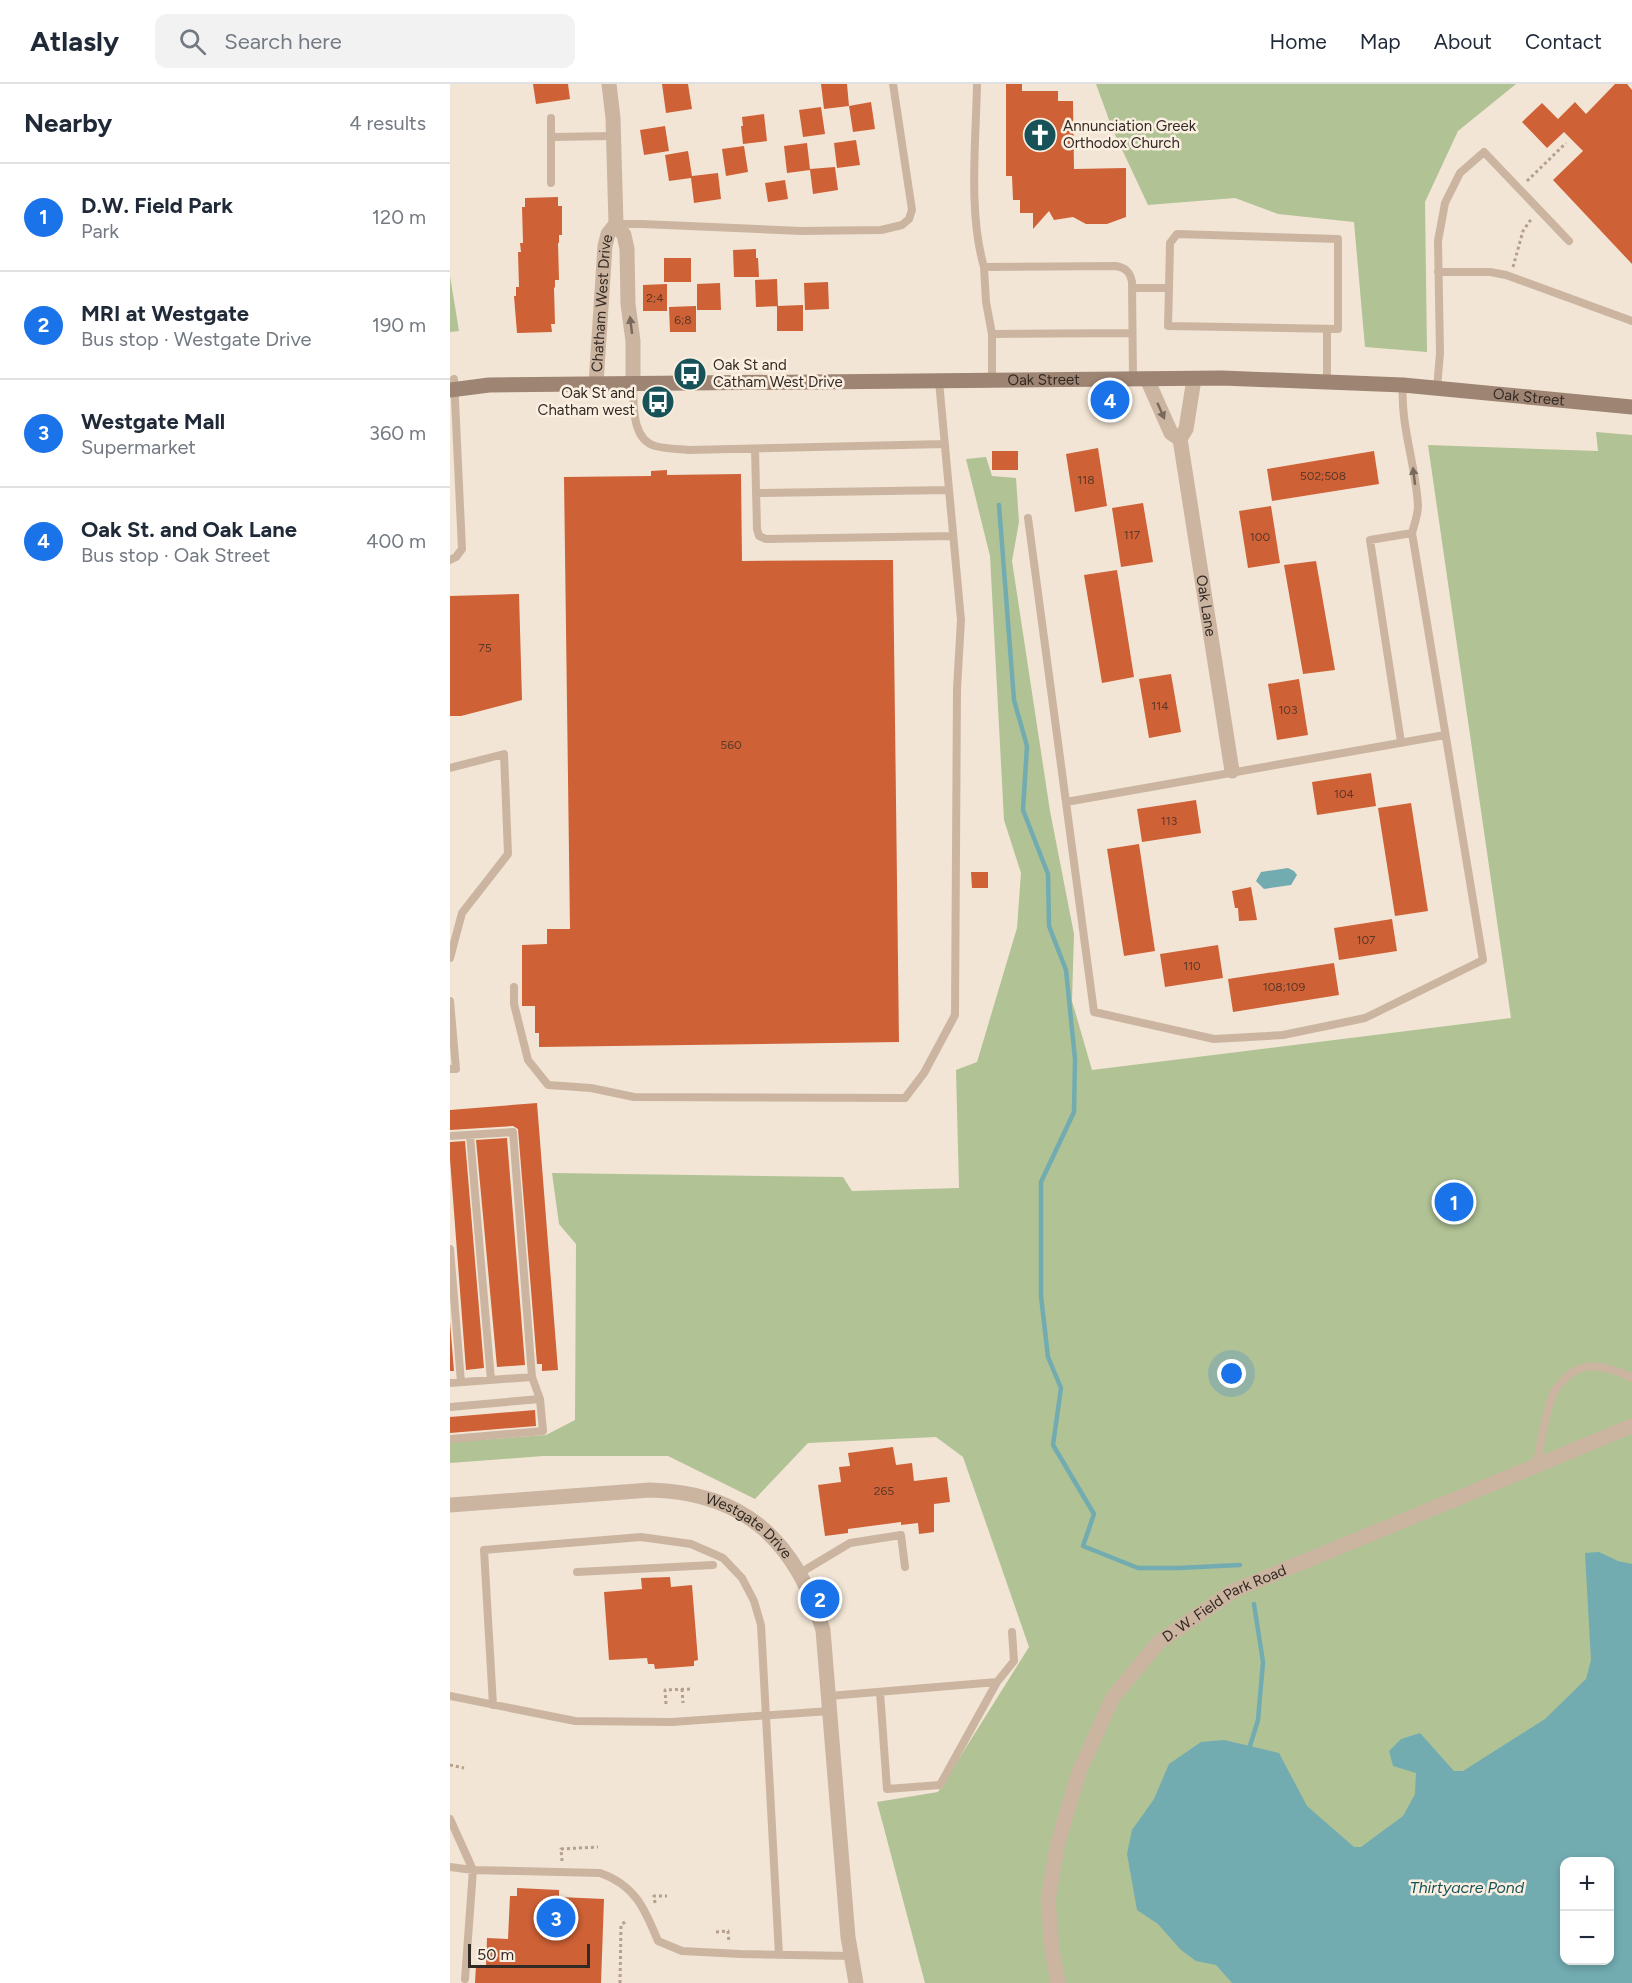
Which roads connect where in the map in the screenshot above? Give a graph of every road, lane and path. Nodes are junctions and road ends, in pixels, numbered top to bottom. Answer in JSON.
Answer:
{"nodes":[{"id":1,"x":609,"y":84,"type":"edge"},
{"id":2,"x":893,"y":84,"type":"edge"},
{"id":3,"x":977,"y":84,"type":"edge"},
{"id":4,"x":551,"y":118,"type":"dead end"},
{"id":5,"x":613,"y":136,"type":"junction"},
{"id":6,"x":552,"y":137,"type":"junction"},
{"id":7,"x":1566,"y":144,"type":"dead end"},
{"id":8,"x":551,"y":183,"type":"dead end"},
{"id":9,"x":1519,"y":189,"type":"junction"},
{"id":10,"x":1533,"y":217,"type":"dead end"},
{"id":11,"x":616,"y":224,"type":"junction"},
{"id":12,"x":1569,"y":241,"type":"dead end"},
{"id":13,"x":1517,"y":257,"type":"dead end"},
{"id":14,"x":984,"y":267,"type":"junction"},
{"id":15,"x":1438,"y":272,"type":"junction"},
{"id":16,"x":1132,"y":288,"type":"junction"},
{"id":17,"x":1169,"y":288,"type":"junction"},
{"id":18,"x":1632,"y":321,"type":"edge"},
{"id":19,"x":1327,"y":329,"type":"junction"},
{"id":20,"x":1131,"y":333,"type":"junction"},
{"id":21,"x":992,"y":334,"type":"junction"},
{"id":22,"x":1140,"y":379,"type":"junction"},
{"id":23,"x":1194,"y":379,"type":"junction"},
{"id":24,"x":992,"y":380,"type":"junction"},
{"id":25,"x":939,"y":381,"type":"junction"},
{"id":26,"x":1327,"y":381,"type":"junction"},
{"id":27,"x":596,"y":384,"type":"junction"},
{"id":28,"x":633,"y":384,"type":"junction"},
{"id":29,"x":452,"y":385,"type":"edge"},
{"id":30,"x":1402,"y":385,"type":"junction"},
{"id":31,"x":1437,"y":388,"type":"junction"},
{"id":32,"x":1632,"y":407,"type":"edge"},
{"id":33,"x":1180,"y":439,"type":"junction"},
{"id":34,"x":945,"y":444,"type":"junction"},
{"id":35,"x":755,"y":449,"type":"junction"},
{"id":36,"x":949,"y":490,"type":"junction"},
{"id":37,"x":756,"y":493,"type":"junction"},
{"id":38,"x":1028,"y":518,"type":"dead end"},
{"id":39,"x":1412,"y":533,"type":"junction"},
{"id":40,"x":953,"y":536,"type":"junction"},
{"id":41,"x":450,"y":560,"type":"edge"},
{"id":42,"x":1445,"y":735,"type":"junction"},
{"id":43,"x":1401,"y":742,"type":"junction"},
{"id":44,"x":450,"y":768,"type":"edge"},
{"id":45,"x":1232,"y":771,"type":"junction"},
{"id":46,"x":1066,"y":802,"type":"junction"},
{"id":47,"x":450,"y":958,"type":"edge"},
{"id":48,"x":514,"y":987,"type":"dead end"},
{"id":49,"x":450,"y":1000,"type":"edge"},
{"id":50,"x":450,"y":1069,"type":"edge"},
{"id":51,"x":470,"y":1135,"type":"junction"},
{"id":52,"x":450,"y":1136,"type":"edge"},
{"id":53,"x":450,"y":1249,"type":"edge"},
{"id":54,"x":532,"y":1377,"type":"junction"},
{"id":55,"x":1632,"y":1378,"type":"edge"},
{"id":56,"x":491,"y":1380,"type":"junction"},
{"id":57,"x":461,"y":1382,"type":"junction"},
{"id":58,"x":450,"y":1383,"type":"edge"},
{"id":59,"x":540,"y":1400,"type":"junction"},
{"id":60,"x":450,"y":1407,"type":"edge"},
{"id":61,"x":1632,"y":1426,"type":"edge"},
{"id":62,"x":450,"y":1439,"type":"edge"},
{"id":63,"x":1536,"y":1466,"type":"junction"},
{"id":64,"x":450,"y":1505,"type":"edge"},
{"id":65,"x":713,"y":1565,"type":"dead end"},
{"id":66,"x":905,"y":1568,"type":"dead end"},
{"id":67,"x":577,"y":1572,"type":"dead end"},
{"id":68,"x":800,"y":1573,"type":"junction"},
{"id":69,"x":1012,"y":1632,"type":"dead end"},
{"id":70,"x":997,"y":1682,"type":"junction"},
{"id":71,"x":682,"y":1689,"type":"junction"},
{"id":72,"x":691,"y":1689,"type":"dead end"},
{"id":73,"x":880,"y":1692,"type":"junction"},
{"id":74,"x":450,"y":1696,"type":"edge"},
{"id":75,"x":683,"y":1703,"type":"dead end"},
{"id":76,"x":830,"y":1703,"type":"junction"},
{"id":77,"x":666,"y":1704,"type":"dead end"},
{"id":78,"x":493,"y":1705,"type":"junction"},
{"id":79,"x":767,"y":1715,"type":"junction"},
{"id":80,"x":450,"y":1765,"type":"edge"},
{"id":81,"x":464,"y":1768,"type":"dead end"},
{"id":82,"x":450,"y":1819,"type":"edge"},
{"id":83,"x":598,"y":1847,"type":"dead end"},
{"id":84,"x":566,"y":1864,"type":"dead end"},
{"id":85,"x":450,"y":1867,"type":"edge"},
{"id":86,"x":473,"y":1870,"type":"junction"},
{"id":87,"x":667,"y":1896,"type":"dead end"},
{"id":88,"x":655,"y":1906,"type":"dead end"},
{"id":89,"x":625,"y":1922,"type":"dead end"},
{"id":90,"x":716,"y":1932,"type":"dead end"},
{"id":91,"x":729,"y":1948,"type":"dead end"},
{"id":92,"x":779,"y":1955,"type":"junction"},
{"id":93,"x":852,"y":1956,"type":"junction"},
{"id":94,"x":465,"y":1979,"type":"dead end"},
{"id":95,"x":620,"y":1983,"type":"edge"},
{"id":96,"x":856,"y":1983,"type":"edge"},
{"id":97,"x":1058,"y":1983,"type":"edge"}],
"edges":[{"from":1,"to":5,"type":"street","name":"Chatham West Drive"},
{"from":2,"to":11,"type":"lane"},
{"from":3,"to":14,"type":"lane"},
{"from":4,"to":6,"type":"lane"},
{"from":5,"to":6,"type":"lane"},
{"from":5,"to":11,"type":"street","name":"Chatham West Drive"},
{"from":6,"to":8,"type":"lane"},
{"from":7,"to":9,"type":"path"},
{"from":9,"to":12,"type":"lane"},
{"from":9,"to":15,"type":"lane"},
{"from":10,"to":13,"type":"path"},
{"from":11,"to":27,"type":"street","name":"Chatham West Drive"},
{"from":28,"to":11,"type":"street","name":"Chatham West Drive","one_way":true},
{"from":14,"to":16,"type":"lane"},
{"from":14,"to":21,"type":"lane"},
{"from":15,"to":18,"type":"lane"},
{"from":15,"to":31,"type":"lane"},
{"from":16,"to":17,"type":"lane"},
{"from":16,"to":20,"type":"lane"},
{"from":17,"to":19,"type":"lane"},
{"from":17,"to":19,"type":"lane"},
{"from":19,"to":26,"type":"lane"},
{"from":20,"to":21,"type":"lane"},
{"from":20,"to":22,"type":"lane"},
{"from":21,"to":24,"type":"lane"},
{"from":22,"to":23,"type":"main road","name":"Oak Street"},
{"from":22,"to":24,"type":"main road","name":"Oak Street"},
{"from":22,"to":33,"type":"street","name":"Oak Lane","one_way":true},
{"from":23,"to":26,"type":"main road","name":"Oak Street"},
{"from":23,"to":33,"type":"street","name":"Oak Lane"},
{"from":24,"to":25,"type":"main road","name":"Oak Street"},
{"from":25,"to":28,"type":"main road","name":"Oak Street"},
{"from":25,"to":34,"type":"lane"},
{"from":26,"to":30,"type":"main road","name":"Oak Street"},
{"from":27,"to":28,"type":"main road","name":"Oak Street"},
{"from":27,"to":29,"type":"main road","name":"Oak Street"},
{"from":28,"to":35,"type":"lane"},
{"from":29,"to":41,"type":"lane"},
{"from":30,"to":31,"type":"main road","name":"Oak Street"},
{"from":39,"to":30,"type":"lane","one_way":true},
{"from":31,"to":32,"type":"main road","name":"Oak Street"},
{"from":33,"to":45,"type":"street","name":"Oak Lane"},
{"from":34,"to":35,"type":"lane"},
{"from":34,"to":36,"type":"lane"},
{"from":35,"to":37,"type":"lane"},
{"from":36,"to":37,"type":"lane"},
{"from":36,"to":40,"type":"lane"},
{"from":37,"to":40,"type":"lane"},
{"from":38,"to":46,"type":"lane"},
{"from":39,"to":42,"type":"lane"},
{"from":39,"to":43,"type":"lane"},
{"from":40,"to":48,"type":"lane"},
{"from":42,"to":43,"type":"lane"},
{"from":42,"to":46,"type":"lane"},
{"from":43,"to":45,"type":"lane"},
{"from":44,"to":47,"type":"lane"},
{"from":45,"to":46,"type":"lane"},
{"from":49,"to":50,"type":"lane"},
{"from":51,"to":52,"type":"lane"},
{"from":51,"to":54,"type":"lane"},
{"from":51,"to":56,"type":"lane"},
{"from":53,"to":57,"type":"lane"},
{"from":54,"to":56,"type":"lane"},
{"from":54,"to":59,"type":"lane"},
{"from":55,"to":63,"type":"lane"},
{"from":56,"to":57,"type":"lane"},
{"from":57,"to":58,"type":"lane"},
{"from":59,"to":60,"type":"lane"},
{"from":59,"to":62,"type":"lane"},
{"from":61,"to":63,"type":"street","name":"D. W. Field Park Road"},
{"from":63,"to":97,"type":"street","name":"D. W. Field Park Road"},
{"from":64,"to":68,"type":"street","name":"Westgate Drive"},
{"from":65,"to":67,"type":"lane"},
{"from":66,"to":68,"type":"lane"},
{"from":68,"to":76,"type":"street","name":"Westgate Drive"},
{"from":69,"to":70,"type":"lane"},
{"from":70,"to":73,"type":"lane"},
{"from":70,"to":73,"type":"lane"},
{"from":71,"to":72,"type":"path"},
{"from":71,"to":75,"type":"path"},
{"from":71,"to":77,"type":"path"},
{"from":73,"to":76,"type":"lane"},
{"from":74,"to":78,"type":"lane"},
{"from":76,"to":79,"type":"lane"},
{"from":76,"to":93,"type":"street","name":"Westgate Drive"},
{"from":78,"to":79,"type":"lane"},
{"from":78,"to":79,"type":"lane"},
{"from":79,"to":92,"type":"lane"},
{"from":80,"to":81,"type":"path"},
{"from":82,"to":86,"type":"lane"},
{"from":83,"to":84,"type":"path"},
{"from":85,"to":86,"type":"lane"},
{"from":86,"to":92,"type":"lane"},
{"from":86,"to":94,"type":"lane"},
{"from":87,"to":88,"type":"path"},
{"from":89,"to":95,"type":"path"},
{"from":90,"to":91,"type":"path"},
{"from":92,"to":93,"type":"lane"},
{"from":93,"to":96,"type":"street","name":"Westgate Drive"}]}
